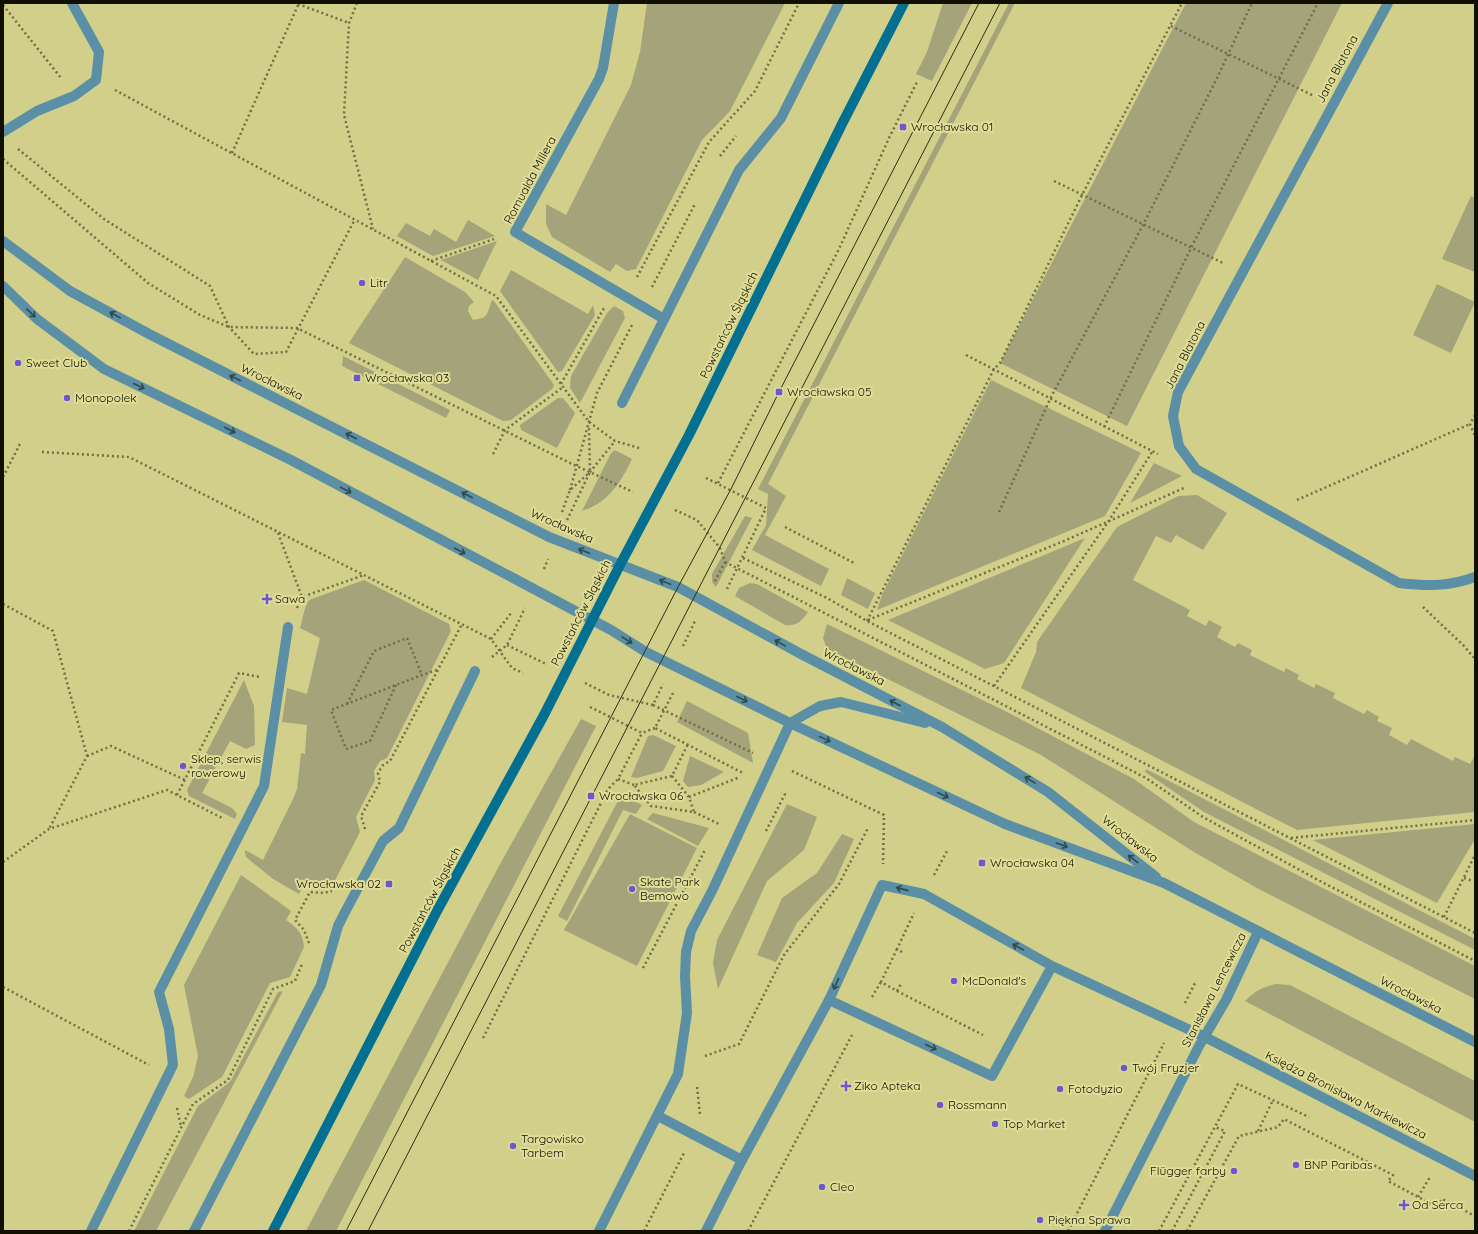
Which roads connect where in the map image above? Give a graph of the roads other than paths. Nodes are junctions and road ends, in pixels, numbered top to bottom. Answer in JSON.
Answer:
{"nodes":[{"id":1,"x":72,"y":3,"type":"edge"},
{"id":2,"x":614,"y":3,"type":"edge"},
{"id":3,"x":839,"y":3,"type":"edge"},
{"id":4,"x":904,"y":3,"type":"edge"},
{"id":5,"x":1388,"y":3,"type":"edge"},
{"id":6,"x":3,"y":132,"type":"edge"},
{"id":7,"x":3,"y":241,"type":"edge"},
{"id":8,"x":3,"y":286,"type":"edge"},
{"id":9,"x":664,"y":319,"type":"junction"},
{"id":10,"x":622,"y":403,"type":"dead end"},
{"id":11,"x":620,"y":565,"type":"junction"},
{"id":12,"x":1475,"y":577,"type":"edge"},
{"id":13,"x":593,"y":621,"type":"junction"},
{"id":14,"x":288,"y":627,"type":"dead end"},
{"id":15,"x":475,"y":671,"type":"road end"},
{"id":16,"x":790,"y":723,"type":"junction"},
{"id":17,"x":942,"y":727,"type":"junction"},
{"id":18,"x":1164,"y":883,"type":"junction"},
{"id":19,"x":1258,"y":932,"type":"junction"},
{"id":20,"x":1052,"y":966,"type":"junction"},
{"id":21,"x":829,"y":1000,"type":"junction"},
{"id":22,"x":1205,"y":1037,"type":"junction"},
{"id":23,"x":1475,"y":1042,"type":"edge"},
{"id":24,"x":658,"y":1116,"type":"junction"},
{"id":25,"x":742,"y":1160,"type":"junction"},
{"id":26,"x":1475,"y":1176,"type":"edge"},
{"id":27,"x":91,"y":1231,"type":"edge"},
{"id":28,"x":194,"y":1231,"type":"edge"},
{"id":29,"x":273,"y":1231,"type":"edge"},
{"id":30,"x":599,"y":1231,"type":"edge"},
{"id":31,"x":706,"y":1231,"type":"edge"},
{"id":32,"x":1105,"y":1231,"type":"edge"}],
"edges":[{"from":1,"to":6,"type":"street"},
{"from":2,"to":9,"type":"street","name":"Romualda Millera"},
{"from":3,"to":9,"type":"street"},
{"from":4,"to":11,"type":"main road","name":"Powstańców Śląskich"},
{"from":5,"to":12,"type":"street","name":"Jana Blatona"},
{"from":11,"to":7,"type":"street","name":"Wrocławska","one_way":true},
{"from":8,"to":13,"type":"street","name":"Wrocławska","one_way":true},
{"from":9,"to":10,"type":"street"},
{"from":11,"to":13,"type":"main road","name":"Powstańców Śląskich"},
{"from":17,"to":11,"type":"street","name":"Wrocławska","one_way":true},
{"from":13,"to":16,"type":"street","name":"Wrocławska","one_way":true},
{"from":13,"to":29,"type":"main road","name":"Powstańców Śląskich"},
{"from":14,"to":27,"type":"street"},
{"from":15,"to":28,"type":"street"},
{"from":16,"to":17,"type":"street"},
{"from":16,"to":18,"type":"street","name":"Wrocławska","one_way":true},
{"from":16,"to":24,"type":"street"},
{"from":18,"to":17,"type":"street","name":"Wrocławska","one_way":true},
{"from":18,"to":19,"type":"street","name":"Wrocławska"},
{"from":19,"to":22,"type":"street","name":"Stanisława Lencewicza"},
{"from":19,"to":23,"type":"street","name":"Wrocławska"},
{"from":21,"to":20,"type":"street","one_way":true},
{"from":20,"to":21,"type":"street","name":"Księdza Bronisława Markiewicza","one_way":true},
{"from":20,"to":22,"type":"street","name":"Księdza Bronisława Markiewicza"},
{"from":21,"to":25,"type":"street"},
{"from":22,"to":26,"type":"street","name":"Księdza Bronisława Markiewicza"},
{"from":22,"to":32,"type":"street","name":"Stanisława Lencewicza"},
{"from":24,"to":25,"type":"street"},
{"from":24,"to":30,"type":"street"},
{"from":25,"to":31,"type":"street"}]}
